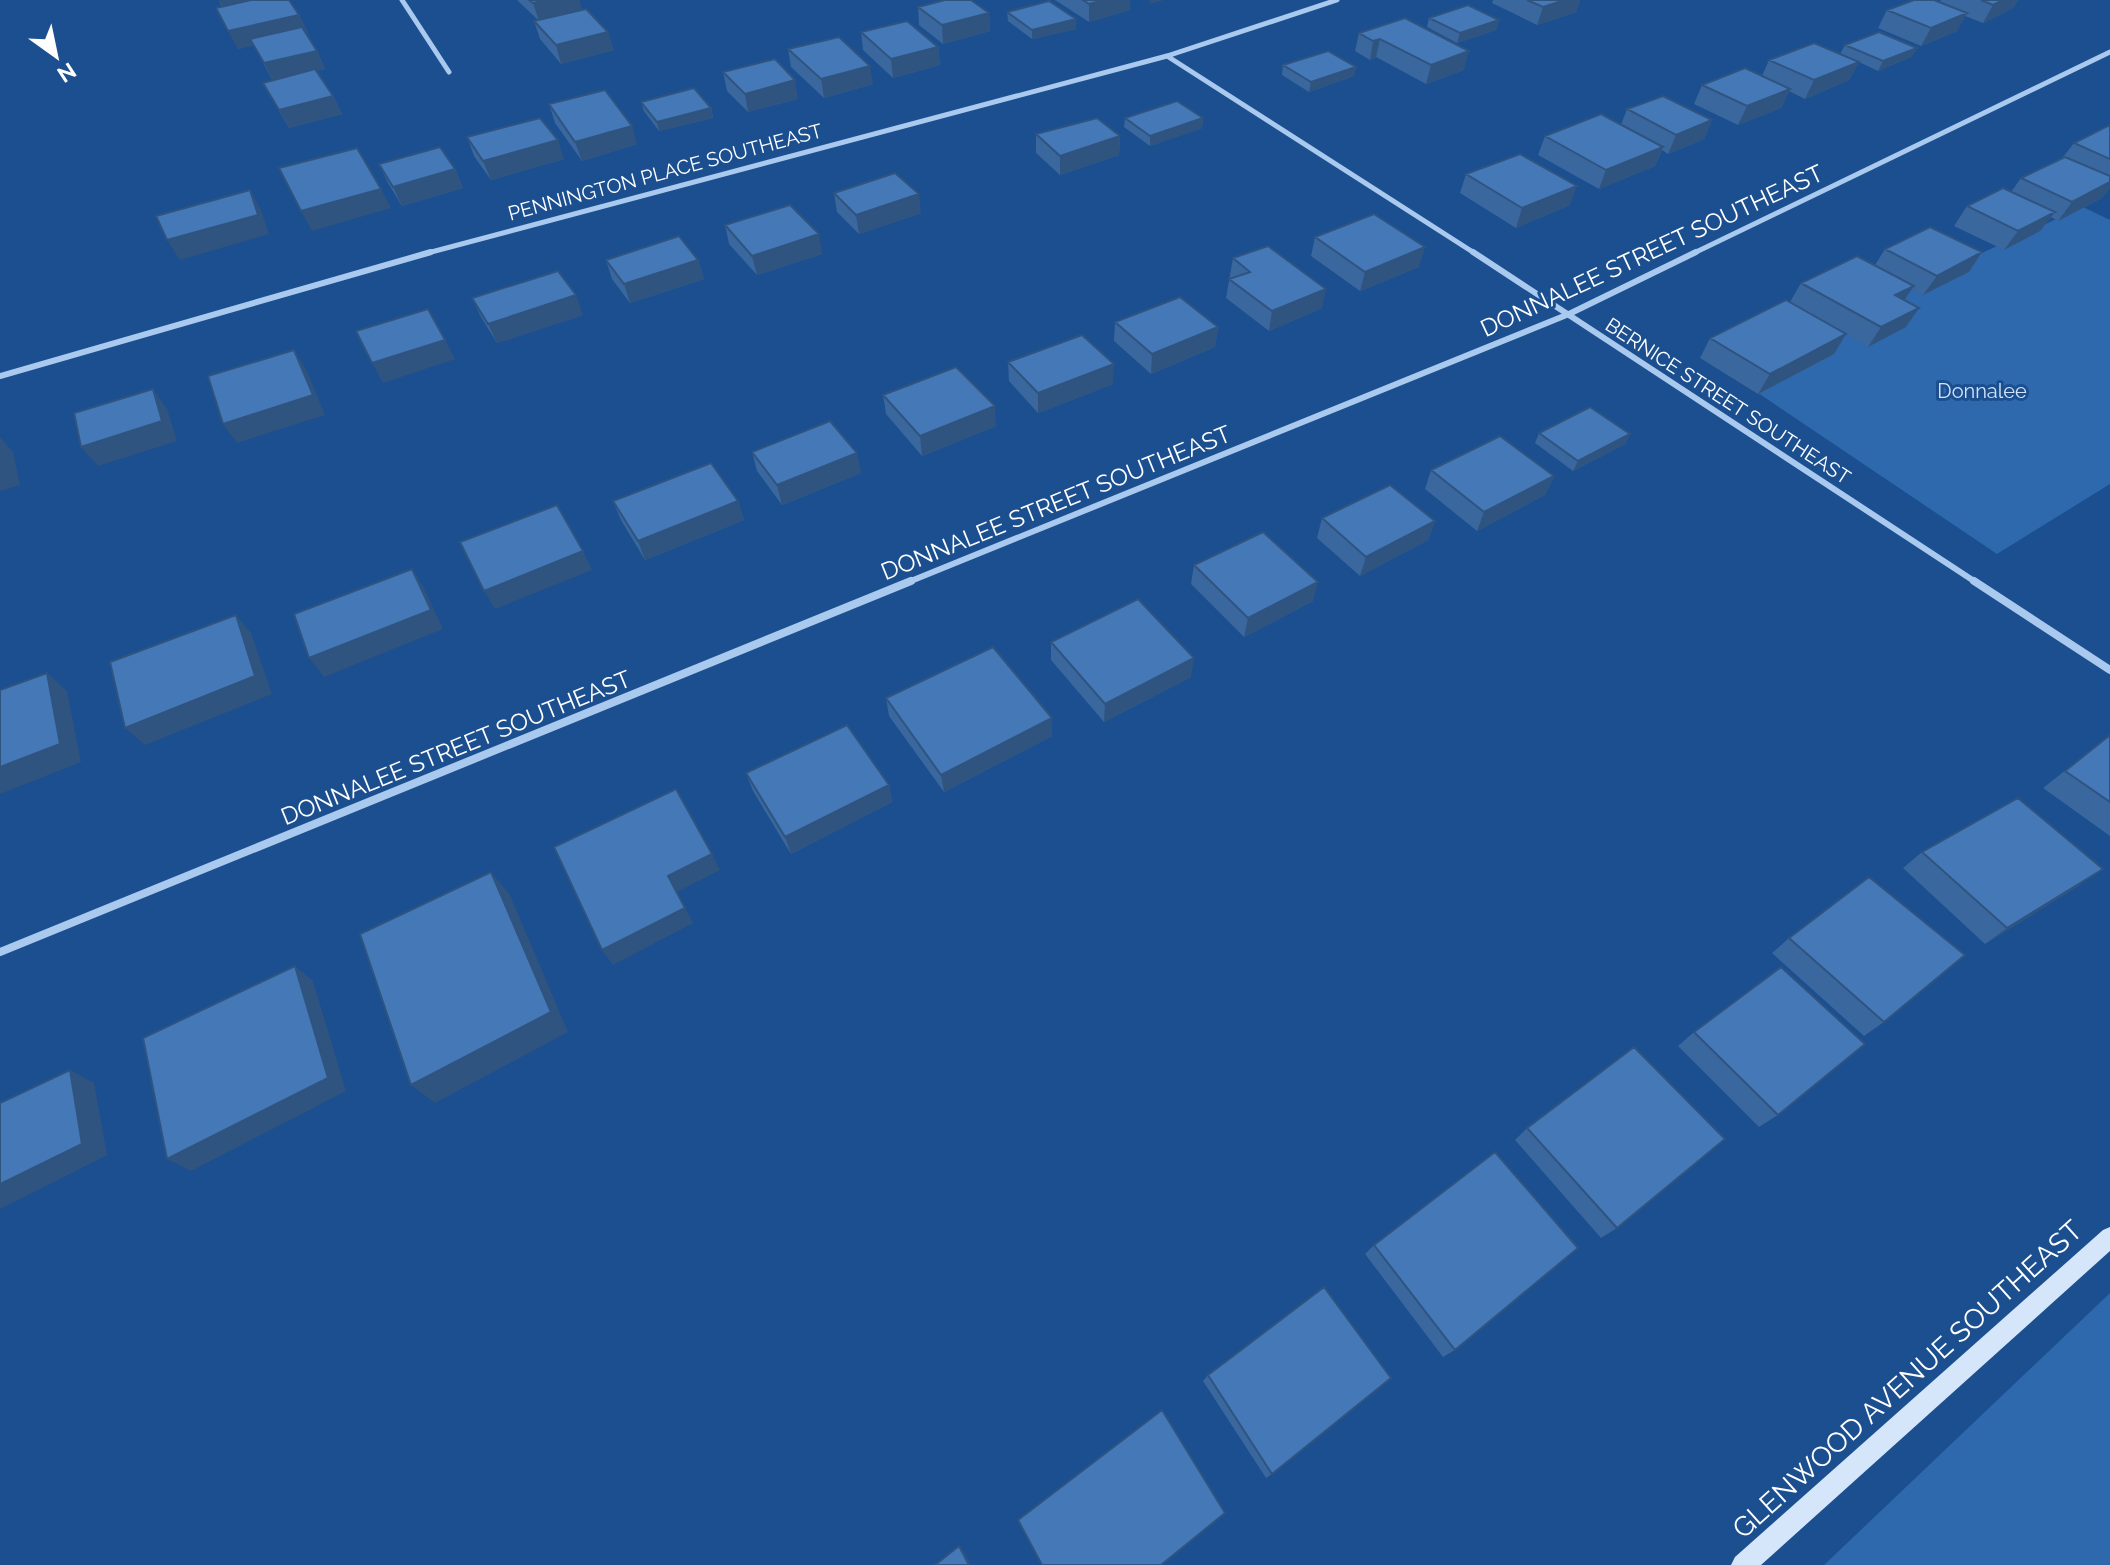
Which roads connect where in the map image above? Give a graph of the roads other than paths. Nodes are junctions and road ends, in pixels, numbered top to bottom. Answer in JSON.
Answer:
{"nodes":[{"id":1,"x":402,"y":0,"type":"edge"},
{"id":2,"x":1337,"y":0,"type":"edge"},
{"id":3,"x":2110,"y":52,"type":"edge"},
{"id":4,"x":1167,"y":56,"type":"junction"},
{"id":5,"x":449,"y":72,"type":"dead end"},
{"id":6,"x":1569,"y":314,"type":"junction"},
{"id":7,"x":0,"y":376,"type":"edge"},
{"id":8,"x":2110,"y":670,"type":"edge"},
{"id":9,"x":0,"y":952,"type":"edge"},
{"id":10,"x":2110,"y":1237,"type":"edge"},
{"id":11,"x":1743,"y":1565,"type":"edge"}],
"edges":[{"from":1,"to":5,"type":"street"},
{"from":2,"to":4,"type":"street","name":"PENNINGTON PLACE SOUTHEAST"},
{"from":3,"to":6,"type":"street","name":"DONNALEE STREET SOUTHEAST"},
{"from":4,"to":6,"type":"street","name":"BERNICE STREET SOUTHEAST"},
{"from":4,"to":7,"type":"street","name":"PENNINGTON PLACE SOUTHEAST"},
{"from":6,"to":8,"type":"street","name":"BERNICE STREET SOUTHEAST"},
{"from":6,"to":9,"type":"street","name":"DONNALEE STREET SOUTHEAST"},
{"from":10,"to":11,"type":"main road","name":"GLENWOOD AVENUE SOUTHEAST"}]}
